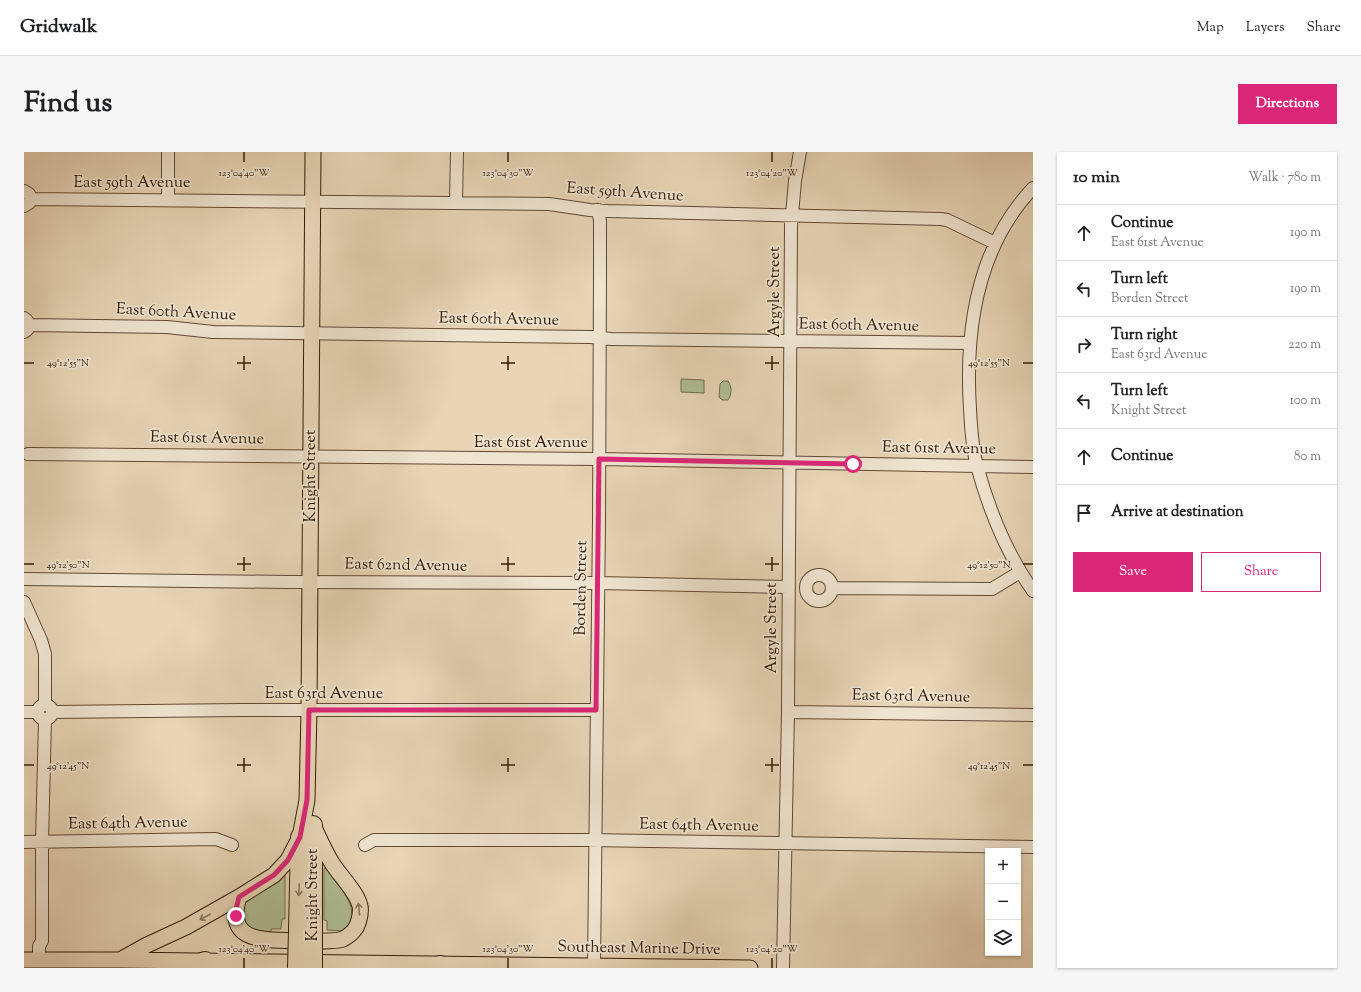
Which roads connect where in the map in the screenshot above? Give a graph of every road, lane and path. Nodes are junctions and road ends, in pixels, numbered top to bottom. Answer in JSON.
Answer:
{"nodes":[{"id":1,"x":168,"y":152,"type":"edge"},
{"id":2,"x":313,"y":152,"type":"edge"},
{"id":3,"x":457,"y":152,"type":"edge"},
{"id":4,"x":800,"y":152,"type":"edge"},
{"id":5,"x":1033,"y":188,"type":"edge"},
{"id":6,"x":26,"y":199,"type":"edge"},
{"id":7,"x":168,"y":200,"type":"junction"},
{"id":8,"x":312,"y":201,"type":"junction"},
{"id":9,"x":456,"y":202,"type":"junction"},
{"id":10,"x":598,"y":210,"type":"junction"},
{"id":11,"x":792,"y":216,"type":"junction"},
{"id":12,"x":995,"y":243,"type":"junction"},
{"id":13,"x":26,"y":325,"type":"edge"},
{"id":14,"x":312,"y":333,"type":"junction"},
{"id":15,"x":600,"y":338,"type":"junction"},
{"id":16,"x":790,"y":342,"type":"junction"},
{"id":17,"x":970,"y":343,"type":"junction"},
{"id":18,"x":25,"y":454,"type":"edge"},
{"id":19,"x":311,"y":456,"type":"junction"},
{"id":20,"x":599,"y":459,"type":"junction"},
{"id":21,"x":790,"y":463,"type":"junction"},
{"id":22,"x":977,"y":466,"type":"junction"},
{"id":23,"x":1033,"y":467,"type":"edge"},
{"id":24,"x":1020,"y":572,"type":"junction"},
{"id":25,"x":24,"y":578,"type":"edge"},
{"id":26,"x":310,"y":582,"type":"junction"},
{"id":27,"x":598,"y":583,"type":"junction"},
{"id":28,"x":789,"y":587,"type":"junction"},
{"id":29,"x":832,"y":588,"type":"dead end"},
{"id":30,"x":1033,"y":591,"type":"edge"},
{"id":31,"x":24,"y":602,"type":"edge"},
{"id":32,"x":309,"y":710,"type":"junction"},
{"id":33,"x":596,"y":710,"type":"junction"},
{"id":34,"x":24,"y":712,"type":"edge"},
{"id":35,"x":45,"y":712,"type":"junction"},
{"id":36,"x":788,"y":712,"type":"junction"},
{"id":37,"x":1033,"y":715,"type":"edge"},
{"id":38,"x":307,"y":831,"type":"junction"},
{"id":39,"x":595,"y":840,"type":"junction"},
{"id":40,"x":24,"y":842,"type":"edge"},
{"id":41,"x":42,"y":842,"type":"junction"},
{"id":42,"x":786,"y":842,"type":"junction"},
{"id":43,"x":232,"y":845,"type":"dead end"},
{"id":44,"x":365,"y":845,"type":"dead end"},
{"id":45,"x":1033,"y":847,"type":"edge"},
{"id":46,"x":239,"y":897,"type":"junction"},
{"id":47,"x":306,"y":931,"type":"junction"},
{"id":48,"x":36,"y":960,"type":"edge"},
{"id":49,"x":120,"y":960,"type":"junction"},
{"id":50,"x":205,"y":961,"type":"junction"},
{"id":51,"x":445,"y":966,"type":"edge"},
{"id":52,"x":594,"y":966,"type":"junction"},
{"id":53,"x":619,"y":967,"type":"edge"},
{"id":54,"x":189,"y":968,"type":"edge"},
{"id":55,"x":297,"y":968,"type":"edge"},
{"id":56,"x":313,"y":968,"type":"edge"},
{"id":57,"x":750,"y":968,"type":"edge"},
{"id":58,"x":783,"y":968,"type":"edge"}],
"edges":[{"from":1,"to":7,"type":"street"},
{"from":2,"to":8,"type":"main road","name":"Knight Street"},
{"from":3,"to":9,"type":"street"},
{"from":4,"to":11,"type":"street","name":"Argyle Street"},
{"from":5,"to":12,"type":"street"},
{"from":6,"to":7,"type":"street","name":"East 59th Avenue"},
{"from":7,"to":8,"type":"street","name":"East 59th Avenue"},
{"from":8,"to":9,"type":"street","name":"East 59th Avenue"},
{"from":8,"to":14,"type":"main road","name":"Knight Street"},
{"from":9,"to":10,"type":"street","name":"East 59th Avenue"},
{"from":10,"to":11,"type":"street","name":"East 59th Avenue"},
{"from":10,"to":15,"type":"street","name":"Borden Street"},
{"from":11,"to":12,"type":"street","name":"East 59th Avenue"},
{"from":11,"to":16,"type":"street","name":"Argyle Street"},
{"from":12,"to":17,"type":"street"},
{"from":13,"to":14,"type":"street","name":"East 60th Avenue"},
{"from":14,"to":15,"type":"street","name":"East 60th Avenue"},
{"from":14,"to":19,"type":"main road","name":"Knight Street"},
{"from":15,"to":16,"type":"street","name":"East 60th Avenue"},
{"from":15,"to":20,"type":"street","name":"Borden Street"},
{"from":16,"to":17,"type":"street","name":"East 60th Avenue"},
{"from":16,"to":21,"type":"street","name":"Argyle Street"},
{"from":17,"to":22,"type":"street"},
{"from":18,"to":19,"type":"street","name":"East 61st Avenue"},
{"from":19,"to":20,"type":"street","name":"East 61st Avenue"},
{"from":19,"to":26,"type":"main road","name":"Knight Street"},
{"from":20,"to":21,"type":"street","name":"East 61st Avenue"},
{"from":20,"to":27,"type":"street","name":"Borden Street"},
{"from":21,"to":22,"type":"street","name":"East 61st Avenue"},
{"from":21,"to":28,"type":"street","name":"Argyle Street"},
{"from":22,"to":23,"type":"street","name":"East 61st Avenue"},
{"from":22,"to":24,"type":"street"},
{"from":24,"to":29,"type":"street"},
{"from":24,"to":30,"type":"street"},
{"from":25,"to":26,"type":"street","name":"East 62nd Avenue"},
{"from":26,"to":27,"type":"street","name":"East 62nd Avenue"},
{"from":26,"to":32,"type":"main road","name":"Knight Street"},
{"from":27,"to":28,"type":"street","name":"East 62nd Avenue"},
{"from":27,"to":33,"type":"street","name":"Borden Street"},
{"from":28,"to":36,"type":"street","name":"Argyle Street"},
{"from":31,"to":35,"type":"street"},
{"from":32,"to":33,"type":"street","name":"East 63rd Avenue"},
{"from":32,"to":35,"type":"street","name":"East 63rd Avenue"},
{"from":32,"to":38,"type":"main road","name":"Knight Street"},
{"from":33,"to":39,"type":"street","name":"Borden Street"},
{"from":34,"to":35,"type":"street","name":"East 63rd Avenue"},
{"from":35,"to":41,"type":"street"},
{"from":36,"to":37,"type":"street","name":"East 63rd Avenue"},
{"from":36,"to":42,"type":"street","name":"Argyle Street"},
{"from":38,"to":46,"type":"main road"},
{"from":46,"to":38,"type":"main road","one_way":true},
{"from":38,"to":47,"type":"highway","name":"Knight Street"},
{"from":39,"to":42,"type":"street","name":"East 64th Avenue"},
{"from":39,"to":44,"type":"street","name":"East 64th Avenue"},
{"from":39,"to":52,"type":"street","name":"Borden Street"},
{"from":40,"to":41,"type":"street","name":"East 64th Avenue"},
{"from":41,"to":43,"type":"street","name":"East 64th Avenue"},
{"from":41,"to":48,"type":"street"},
{"from":42,"to":45,"type":"street","name":"East 64th Avenue"},
{"from":42,"to":58,"type":"street","name":"Argyle Street"},
{"from":46,"to":49,"type":"main road","one_way":true},
{"from":47,"to":55,"type":"highway","name":"Knight Street","bridge":true},
{"from":47,"to":56,"type":"highway","name":"Knight Street","bridge":true},
{"from":48,"to":49,"type":"main road","name":"Southeast Marine Drive"},
{"from":49,"to":50,"type":"main road","name":"Southeast Marine Drive"},
{"from":50,"to":51,"type":"main road","name":"Southeast Marine Drive"},
{"from":50,"to":54,"type":"highway"},
{"from":51,"to":52,"type":"main road","name":"Southeast Marine Drive"},
{"from":52,"to":53,"type":"main road","name":"Southeast Marine Drive"},
{"from":53,"to":57,"type":"main road","name":"Southeast Marine Drive"}]}
